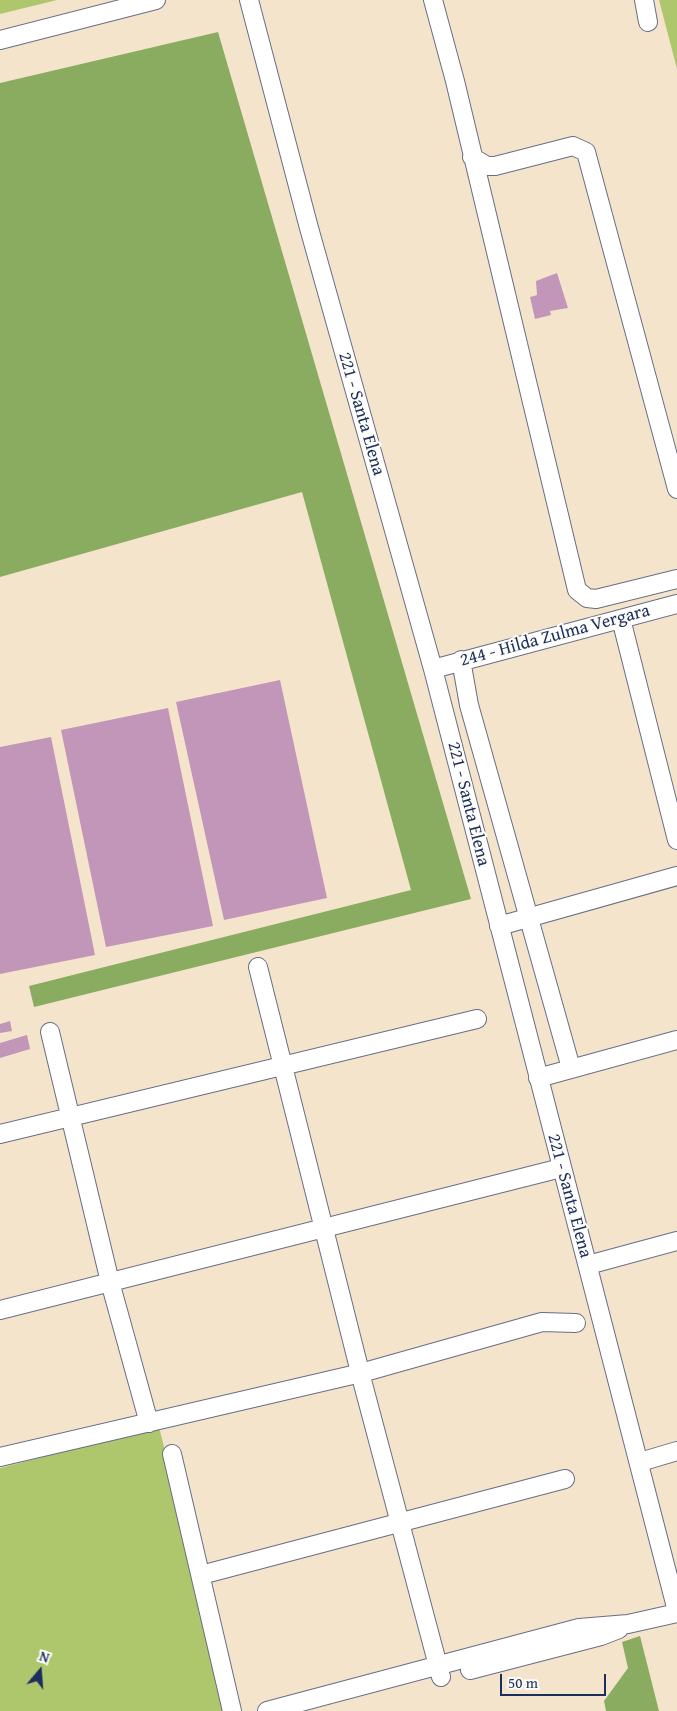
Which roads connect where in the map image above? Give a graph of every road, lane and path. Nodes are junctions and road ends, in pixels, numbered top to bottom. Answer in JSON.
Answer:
{"nodes":[{"id":1,"x":156,"y":0,"type":"edge"},
{"id":2,"x":249,"y":0,"type":"edge"},
{"id":3,"x":433,"y":0,"type":"edge"},
{"id":4,"x":644,"y":0,"type":"edge"},
{"id":5,"x":648,"y":22,"type":"dead end"},
{"id":6,"x":0,"y":40,"type":"edge"},
{"id":7,"x":472,"y":157,"type":"junction"},
{"id":8,"x":677,"y":490,"type":"edge"},
{"id":9,"x":677,"y":579,"type":"edge"},
{"id":10,"x":677,"y":604,"type":"edge"},
{"id":11,"x":621,"y":619,"type":"junction"},
{"id":12,"x":461,"y":660,"type":"junction"},
{"id":13,"x":433,"y":668,"type":"junction"},
{"id":14,"x":677,"y":840,"type":"edge"},
{"id":15,"x":677,"y":876,"type":"edge"},
{"id":16,"x":529,"y":918,"type":"junction"},
{"id":17,"x":499,"y":926,"type":"junction"},
{"id":18,"x":258,"y":967,"type":"dead end"},
{"id":19,"x":477,"y":1019,"type":"dead end"},
{"id":20,"x":50,"y":1032,"type":"dead end"},
{"id":21,"x":677,"y":1040,"type":"edge"},
{"id":22,"x":282,"y":1066,"type":"junction"},
{"id":23,"x":571,"y":1068,"type":"junction"},
{"id":24,"x":538,"y":1078,"type":"junction"},
{"id":25,"x":70,"y":1116,"type":"junction"},
{"id":26,"x":0,"y":1134,"type":"edge"},
{"id":27,"x":561,"y":1168,"type":"junction"},
{"id":28,"x":323,"y":1228,"type":"junction"},
{"id":29,"x":677,"y":1241,"type":"edge"},
{"id":30,"x":588,"y":1266,"type":"junction"},
{"id":31,"x":110,"y":1282,"type":"junction"},
{"id":32,"x":0,"y":1310,"type":"edge"},
{"id":33,"x":601,"y":1318,"type":"junction"},
{"id":34,"x":362,"y":1379,"type":"junction"},
{"id":35,"x":149,"y":1423,"type":"junction"},
{"id":36,"x":677,"y":1451,"type":"edge"},
{"id":37,"x":172,"y":1454,"type":"dead end"},
{"id":38,"x":0,"y":1457,"type":"edge"},
{"id":39,"x":640,"y":1462,"type":"junction"},
{"id":40,"x":565,"y":1479,"type":"dead end"},
{"id":41,"x":400,"y":1523,"type":"junction"},
{"id":42,"x":201,"y":1574,"type":"junction"},
{"id":43,"x":677,"y":1612,"type":"edge"},
{"id":44,"x":439,"y":1672,"type":"junction"},
{"id":45,"x":235,"y":1709,"type":"edge"},
{"id":46,"x":267,"y":1711,"type":"edge"},
{"id":47,"x":308,"y":1711,"type":"edge"}],
"edges":[{"from":1,"to":6,"type":"street"},
{"from":2,"to":13,"type":"street","name":"221 - Santa Elena"},
{"from":3,"to":7,"type":"street"},
{"from":4,"to":5,"type":"street"},
{"from":7,"to":8,"type":"street"},
{"from":7,"to":9,"type":"street"},
{"from":10,"to":11,"type":"street","name":"244 - Hilda Zulma Vergara"},
{"from":11,"to":12,"type":"street","name":"244 - Hilda Zulma Vergara"},
{"from":11,"to":14,"type":"street"},
{"from":12,"to":13,"type":"street","name":"244 - Hilda Zulma Vergara"},
{"from":12,"to":16,"type":"street","name":"221 - Santa Elena"},
{"from":13,"to":17,"type":"street","name":"221 - Santa Elena"},
{"from":15,"to":16,"type":"street"},
{"from":16,"to":17,"type":"street"},
{"from":16,"to":23,"type":"street","name":"221 - Santa Elena"},
{"from":17,"to":24,"type":"street","name":"221 - Santa Elena"},
{"from":18,"to":22,"type":"street"},
{"from":19,"to":22,"type":"street"},
{"from":20,"to":25,"type":"street"},
{"from":21,"to":23,"type":"street"},
{"from":22,"to":25,"type":"street"},
{"from":22,"to":28,"type":"street"},
{"from":23,"to":24,"type":"street"},
{"from":24,"to":27,"type":"street","name":"221 - Santa Elena"},
{"from":25,"to":26,"type":"street"},
{"from":25,"to":31,"type":"street"},
{"from":27,"to":28,"type":"street"},
{"from":27,"to":30,"type":"street","name":"221 - Santa Elena"},
{"from":28,"to":31,"type":"street"},
{"from":28,"to":34,"type":"street"},
{"from":29,"to":30,"type":"street"},
{"from":30,"to":33,"type":"street","name":"221 - Santa Elena"},
{"from":31,"to":32,"type":"street"},
{"from":31,"to":35,"type":"street"},
{"from":33,"to":34,"type":"street"},
{"from":33,"to":39,"type":"street","name":"221 - Santa Elena"},
{"from":34,"to":35,"type":"street"},
{"from":34,"to":41,"type":"street"},
{"from":35,"to":38,"type":"street"},
{"from":36,"to":39,"type":"street"},
{"from":37,"to":42,"type":"street"},
{"from":39,"to":43,"type":"street","name":"221 - Santa Elena"},
{"from":40,"to":41,"type":"street"},
{"from":41,"to":42,"type":"street"},
{"from":41,"to":44,"type":"street"},
{"from":42,"to":45,"type":"street"},
{"from":43,"to":44,"type":"street"},
{"from":44,"to":46,"type":"street"},
{"from":44,"to":47,"type":"street"}]}
